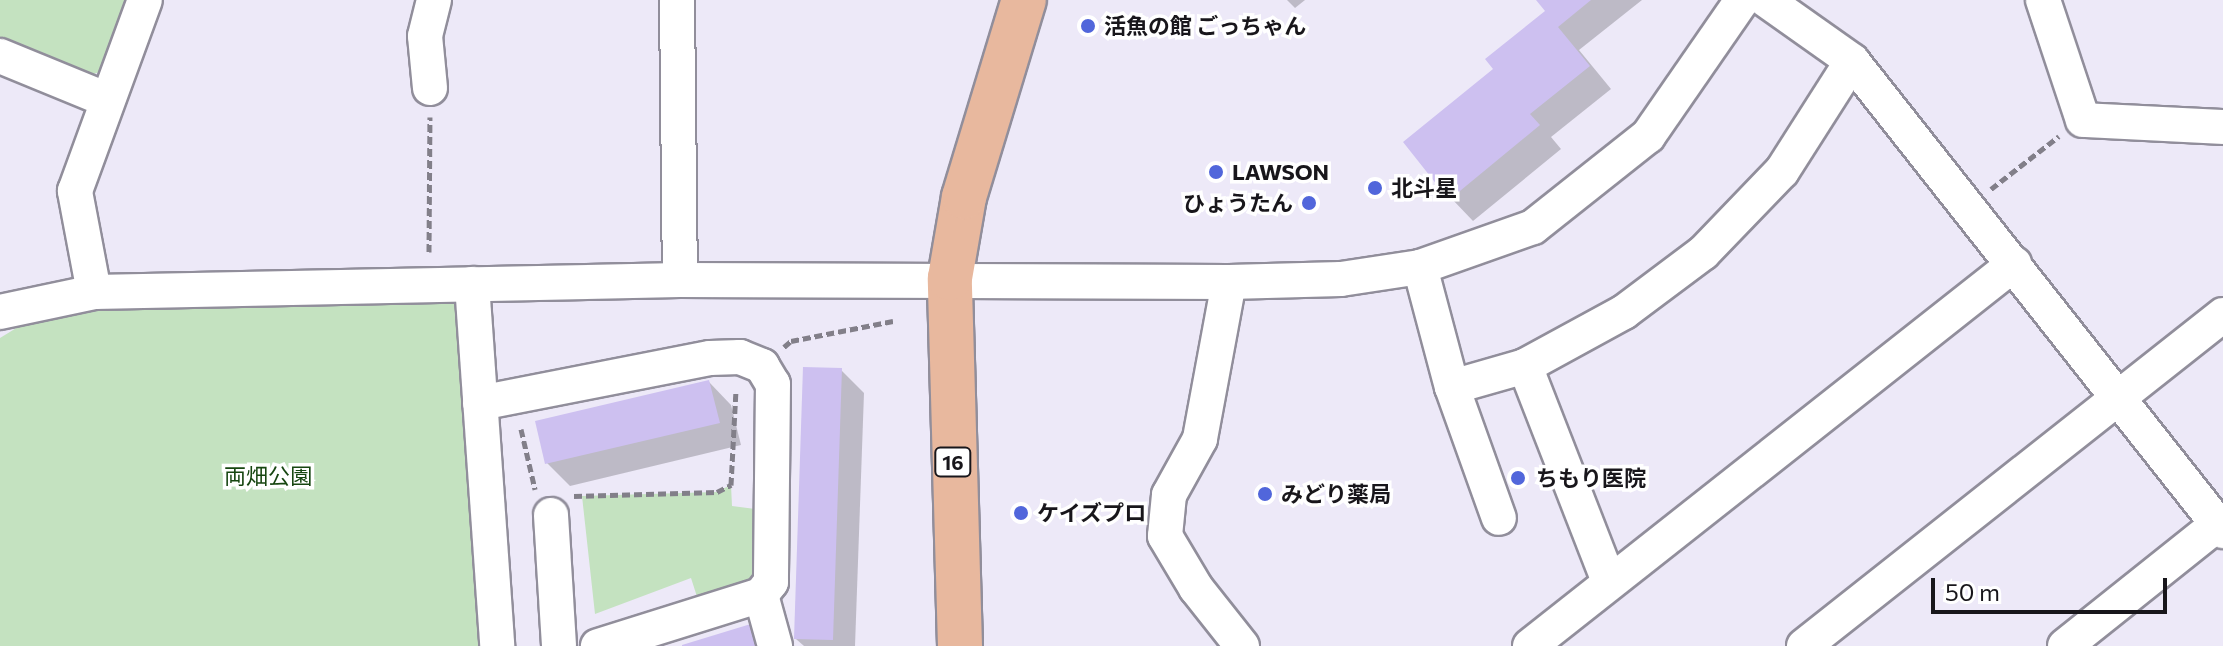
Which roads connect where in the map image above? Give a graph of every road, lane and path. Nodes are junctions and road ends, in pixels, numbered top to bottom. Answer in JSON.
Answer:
{"nodes":[{"id":1,"x":145,"y":0,"type":"edge"},
{"id":2,"x":434,"y":0,"type":"edge"},
{"id":3,"x":677,"y":0,"type":"edge"},
{"id":4,"x":1024,"y":0,"type":"edge"},
{"id":5,"x":1742,"y":0,"type":"edge"},
{"id":6,"x":1766,"y":0,"type":"edge"},
{"id":7,"x":2043,"y":0,"type":"edge"},
{"id":8,"x":0,"y":56,"type":"edge"},
{"id":9,"x":1852,"y":61,"type":"junction"},
{"id":10,"x":430,"y":88,"type":"joint"},
{"id":11,"x":105,"y":99,"type":"junction"},
{"id":12,"x":2083,"y":120,"type":"junction"},
{"id":13,"x":2223,"y":127,"type":"edge"},
{"id":14,"x":1968,"y":206,"type":"junction"},
{"id":15,"x":429,"y":252,"type":"dead end"},
{"id":16,"x":2014,"y":264,"type":"junction"},
{"id":17,"x":1420,"y":267,"type":"junction"},
{"id":18,"x":950,"y":278,"type":"junction"},
{"id":19,"x":680,"y":280,"type":"junction"},
{"id":20,"x":1229,"y":282,"type":"junction"},
{"id":21,"x":472,"y":284,"type":"junction"},
{"id":22,"x":94,"y":292,"type":"junction"},
{"id":23,"x":0,"y":312,"type":"edge"},
{"id":24,"x":2223,"y":315,"type":"edge"},
{"id":25,"x":893,"y":321,"type":"dead end"},
{"id":26,"x":749,"y":362,"type":"junction"},
{"id":27,"x":1525,"y":366,"type":"junction"},
{"id":28,"x":1452,"y":387,"type":"junction"},
{"id":29,"x":2120,"y":395,"type":"junction"},
{"id":30,"x":480,"y":403,"type":"junction"},
{"id":31,"x":559,"y":506,"type":"joint"},
{"id":32,"x":1499,"y":518,"type":"dead end"},
{"id":33,"x":2220,"y":528,"type":"edge"},
{"id":34,"x":1609,"y":581,"type":"junction"},
{"id":35,"x":761,"y":595,"type":"junction"},
{"id":36,"x":497,"y":646,"type":"edge"},
{"id":37,"x":559,"y":646,"type":"edge"},
{"id":38,"x":598,"y":646,"type":"edge"},
{"id":39,"x":775,"y":646,"type":"edge"},
{"id":40,"x":960,"y":646,"type":"edge"},
{"id":41,"x":1242,"y":646,"type":"edge"},
{"id":42,"x":1530,"y":646,"type":"edge"},
{"id":43,"x":1804,"y":646,"type":"edge"},
{"id":44,"x":2065,"y":646,"type":"edge"}],
"edges":[{"from":1,"to":11,"type":"street"},
{"from":2,"to":10,"type":"street"},
{"from":3,"to":19,"type":"street"},
{"from":4,"to":18,"type":"main road","number":"16"},
{"from":5,"to":17,"type":"street"},
{"from":6,"to":9,"type":"street"},
{"from":7,"to":12,"type":"street"},
{"from":8,"to":11,"type":"street"},
{"from":9,"to":14,"type":"street"},
{"from":9,"to":27,"type":"street"},
{"from":10,"to":15,"type":"path"},
{"from":11,"to":22,"type":"street"},
{"from":12,"to":13,"type":"street"},
{"from":12,"to":14,"type":"path"},
{"from":14,"to":16,"type":"street"},
{"from":16,"to":29,"type":"street"},
{"from":16,"to":34,"type":"street"},
{"from":17,"to":20,"type":"street"},
{"from":17,"to":28,"type":"street"},
{"from":18,"to":19,"type":"street"},
{"from":18,"to":20,"type":"street"},
{"from":18,"to":40,"type":"main road","number":"16"},
{"from":19,"to":21,"type":"street"},
{"from":20,"to":41,"type":"street"},
{"from":21,"to":22,"type":"street"},
{"from":21,"to":30,"type":"street"},
{"from":22,"to":23,"type":"street"},
{"from":24,"to":29,"type":"street"},
{"from":25,"to":26,"type":"path"},
{"from":26,"to":30,"type":"street"},
{"from":26,"to":31,"type":"path"},
{"from":26,"to":35,"type":"street"},
{"from":27,"to":28,"type":"street"},
{"from":27,"to":34,"type":"street"},
{"from":28,"to":32,"type":"street"},
{"from":29,"to":33,"type":"street"},
{"from":29,"to":43,"type":"street"},
{"from":30,"to":36,"type":"street"},
{"from":31,"to":37,"type":"street"},
{"from":33,"to":44,"type":"street"},
{"from":34,"to":42,"type":"street"},
{"from":35,"to":38,"type":"street"},
{"from":35,"to":39,"type":"street"}]}
